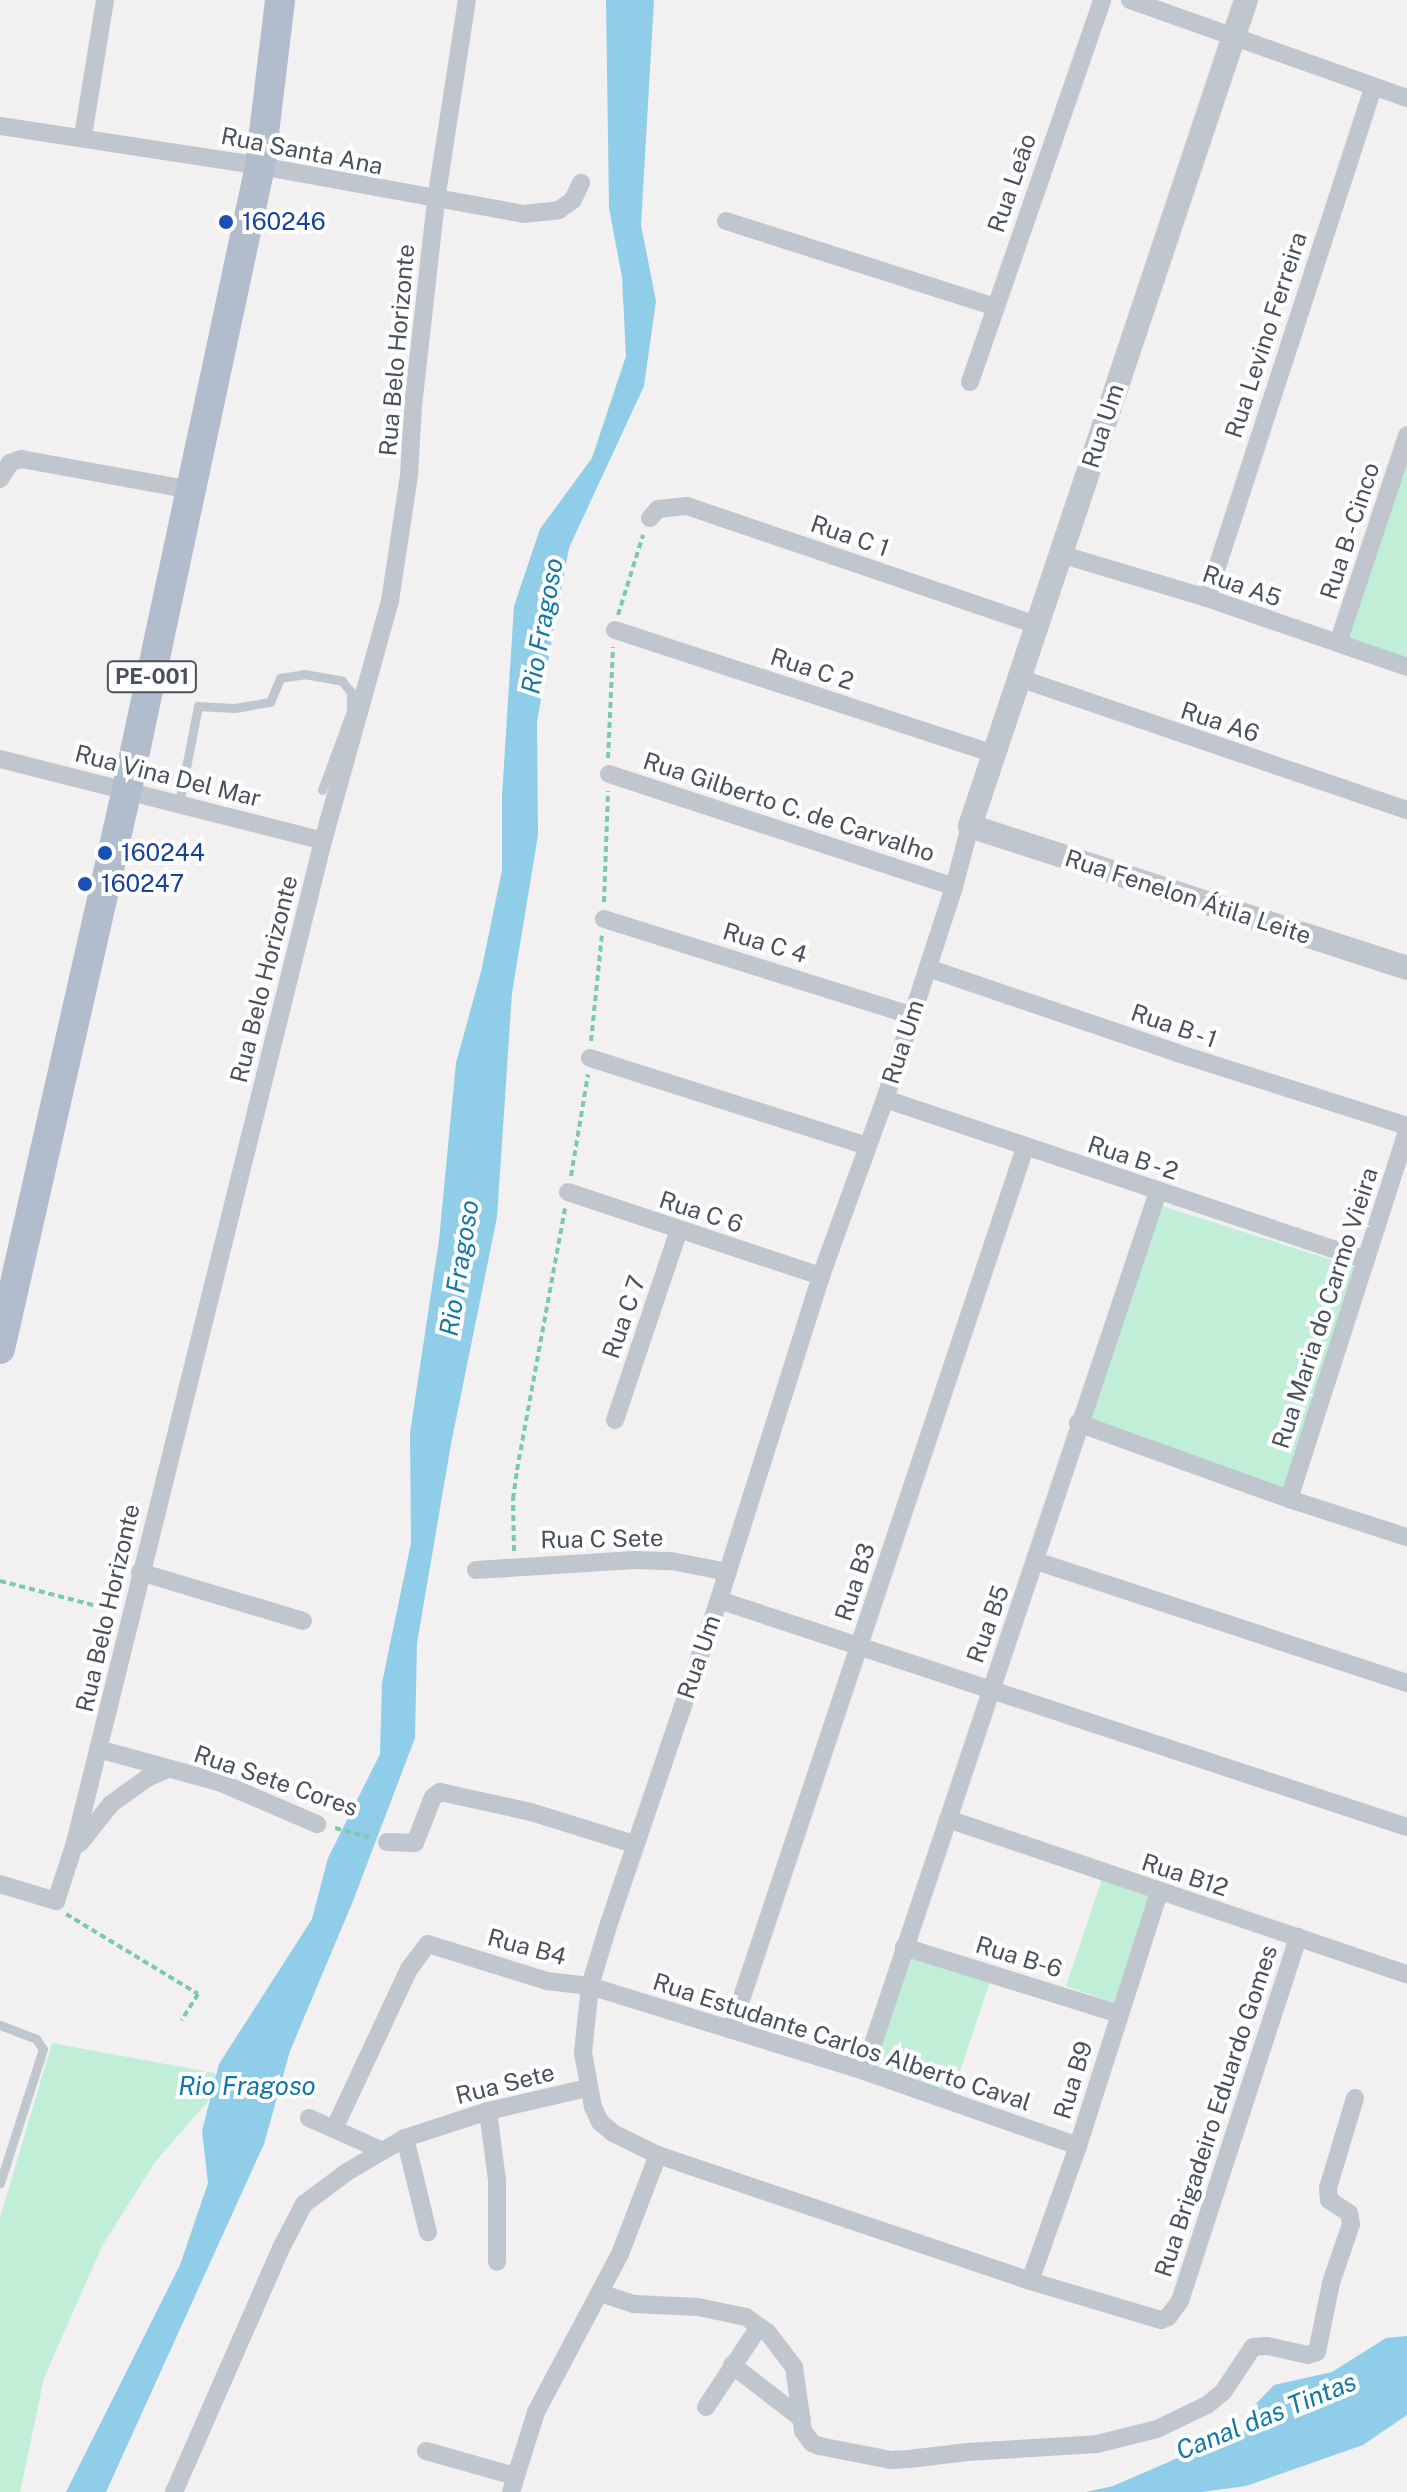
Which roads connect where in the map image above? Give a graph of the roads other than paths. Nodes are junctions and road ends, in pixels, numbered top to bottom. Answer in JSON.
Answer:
{"nodes":[{"id":1,"x":105,"y":0,"type":"edge"},
{"id":2,"x":280,"y":0,"type":"edge"},
{"id":3,"x":467,"y":0,"type":"edge"},
{"id":4,"x":1102,"y":0,"type":"edge"},
{"id":5,"x":1130,"y":0,"type":"edge"},
{"id":6,"x":1246,"y":0,"type":"edge"},
{"id":7,"x":1233,"y":37,"type":"junction"},
{"id":8,"x":1373,"y":88,"type":"junction"},
{"id":9,"x":1407,"y":98,"type":"edge"},
{"id":10,"x":0,"y":126,"type":"edge"},
{"id":11,"x":83,"y":136,"type":"junction"},
{"id":12,"x":260,"y":166,"type":"junction"},
{"id":13,"x":581,"y":183,"type":"dead end"},
{"id":14,"x":436,"y":200,"type":"junction"},
{"id":15,"x":726,"y":221,"type":"dead end"},
{"id":16,"x":995,"y":307,"type":"junction"},
{"id":17,"x":970,"y":382,"type":"dead end"},
{"id":18,"x":1407,"y":435,"type":"edge"},
{"id":19,"x":0,"y":479,"type":"edge"},
{"id":20,"x":192,"y":490,"type":"junction"},
{"id":21,"x":650,"y":518,"type":"dead end"},
{"id":22,"x":1060,"y":554,"type":"junction"},
{"id":23,"x":1207,"y":598,"type":"junction"},
{"id":24,"x":1037,"y":625,"type":"junction"},
{"id":25,"x":615,"y":630,"type":"dead end"},
{"id":26,"x":1338,"y":643,"type":"junction"},
{"id":27,"x":1407,"y":667,"type":"edge"},
{"id":28,"x":1019,"y":678,"type":"junction"},
{"id":29,"x":994,"y":754,"type":"junction"},
{"id":30,"x":0,"y":759,"type":"edge"},
{"id":31,"x":609,"y":774,"type":"dead end"},
{"id":32,"x":127,"y":789,"type":"junction"},
{"id":33,"x":322,"y":790,"type":"dead end"},
{"id":34,"x":179,"y":803,"type":"junction"},
{"id":35,"x":1407,"y":810,"type":"edge"},
{"id":36,"x":970,"y":826,"type":"junction"},
{"id":37,"x":323,"y":841,"type":"junction"},
{"id":38,"x":954,"y":887,"type":"junction"},
{"id":39,"x":604,"y":919,"type":"dead end"},
{"id":40,"x":928,"y":968,"type":"junction"},
{"id":41,"x":1407,"y":968,"type":"edge"},
{"id":42,"x":911,"y":1015,"type":"junction"},
{"id":43,"x":590,"y":1058,"type":"dead end"},
{"id":44,"x":885,"y":1099,"type":"junction"},
{"id":45,"x":1407,"y":1129,"type":"edge"},
{"id":46,"x":865,"y":1145,"type":"junction"},
{"id":47,"x":1025,"y":1148,"type":"junction"},
{"id":48,"x":568,"y":1192,"type":"dead end"},
{"id":49,"x":1158,"y":1192,"type":"junction"},
{"id":50,"x":679,"y":1230,"type":"junction"},
{"id":51,"x":1366,"y":1260,"type":"junction"},
{"id":52,"x":821,"y":1276,"type":"junction"},
{"id":53,"x":0,"y":1349,"type":"edge"},
{"id":54,"x":615,"y":1420,"type":"dead end"},
{"id":55,"x":1078,"y":1423,"type":"junction"},
{"id":56,"x":1289,"y":1499,"type":"junction"},
{"id":57,"x":1407,"y":1537,"type":"edge"},
{"id":58,"x":1036,"y":1561,"type":"junction"},
{"id":59,"x":476,"y":1570,"type":"dead end"},
{"id":60,"x":140,"y":1572,"type":"junction"},
{"id":61,"x":728,"y":1572,"type":"junction"},
{"id":62,"x":719,"y":1600,"type":"junction"},
{"id":63,"x":303,"y":1621,"type":"dead end"},
{"id":64,"x":860,"y":1646,"type":"junction"},
{"id":65,"x":1407,"y":1683,"type":"edge"},
{"id":66,"x":990,"y":1689,"type":"junction"},
{"id":67,"x":98,"y":1749,"type":"junction"},
{"id":68,"x":168,"y":1769,"type":"junction"},
{"id":69,"x":948,"y":1819,"type":"junction"},
{"id":70,"x":317,"y":1824,"type":"road end"},
{"id":71,"x":1407,"y":1827,"type":"edge"},
{"id":72,"x":387,"y":1842,"type":"road end"},
{"id":73,"x":634,"y":1844,"type":"junction"},
{"id":74,"x":70,"y":1858,"type":"junction"},
{"id":75,"x":0,"y":1884,"type":"edge"},
{"id":76,"x":1159,"y":1892,"type":"junction"},
{"id":77,"x":1298,"y":1937,"type":"junction"},
{"id":78,"x":904,"y":1947,"type":"junction"},
{"id":79,"x":1407,"y":1974,"type":"edge"},
{"id":80,"x":590,"y":1986,"type":"junction"},
{"id":81,"x":1119,"y":2014,"type":"junction"},
{"id":82,"x":0,"y":2025,"type":"edge"},
{"id":83,"x":731,"y":2030,"type":"junction"},
{"id":84,"x":864,"y":2071,"type":"junction"},
{"id":85,"x":588,"y":2088,"type":"junction"},
{"id":86,"x":1355,"y":2098,"type":"dead end"},
{"id":87,"x":488,"y":2111,"type":"junction"},
{"id":88,"x":309,"y":2118,"type":"dead end"},
{"id":89,"x":335,"y":2127,"type":"junction"},
{"id":90,"x":405,"y":2138,"type":"junction"},
{"id":91,"x":1078,"y":2146,"type":"junction"},
{"id":92,"x":381,"y":2150,"type":"junction"},
{"id":93,"x":658,"y":2155,"type":"junction"},
{"id":94,"x":0,"y":2183,"type":"edge"},
{"id":95,"x":428,"y":2232,"type":"dead end"},
{"id":96,"x":497,"y":2262,"type":"dead end"},
{"id":97,"x":1030,"y":2281,"type":"junction"},
{"id":98,"x":600,"y":2293,"type":"junction"},
{"id":99,"x":1180,"y":2301,"type":"joint"},
{"id":100,"x":759,"y":2327,"type":"junction"},
{"id":101,"x":732,"y":2365,"type":"junction"},
{"id":102,"x":706,"y":2407,"type":"dead end"},
{"id":103,"x":802,"y":2419,"type":"junction"},
{"id":104,"x":426,"y":2451,"type":"dead end"},
{"id":105,"x":513,"y":2484,"type":"edge"},
{"id":106,"x":174,"y":2492,"type":"edge"}],
"edges":[{"from":1,"to":11,"type":"street"},
{"from":2,"to":12,"type":"main road","number":"PE-001"},
{"from":3,"to":14,"type":"street","name":"Rua Belo Horizonte"},
{"from":4,"to":16,"type":"street","name":"Rua Leão"},
{"from":5,"to":7,"type":"street"},
{"from":6,"to":7,"type":"street","name":"Rua Um"},
{"from":7,"to":8,"type":"street"},
{"from":7,"to":22,"type":"street","name":"Rua Um"},
{"from":8,"to":9,"type":"street"},
{"from":8,"to":23,"type":"street","name":"Rua Levino Ferreira"},
{"from":10,"to":11,"type":"street","name":"Rua Santa Ana"},
{"from":11,"to":12,"type":"street","name":"Rua Santa Ana"},
{"from":12,"to":14,"type":"street","name":"Rua Santa Ana"},
{"from":12,"to":20,"type":"main road","number":"PE-001"},
{"from":13,"to":14,"type":"street","name":"Rua Santa Ana"},
{"from":14,"to":37,"type":"street","name":"Rua Belo Horizonte"},
{"from":15,"to":16,"type":"street"},
{"from":16,"to":17,"type":"street","name":"Rua Leão"},
{"from":18,"to":26,"type":"street","name":"Rua B - Cinco"},
{"from":19,"to":20,"type":"street"},
{"from":20,"to":32,"type":"main road","number":"PE-001"},
{"from":21,"to":24,"type":"street","name":"Rua C 1"},
{"from":22,"to":23,"type":"street","name":"Rua A5"},
{"from":22,"to":24,"type":"street","name":"Rua Um"},
{"from":23,"to":26,"type":"street","name":"Rua A5"},
{"from":24,"to":28,"type":"street","name":"Rua Um"},
{"from":25,"to":29,"type":"street","name":"Rua C 2"},
{"from":26,"to":27,"type":"street","name":"Rua A5"},
{"from":28,"to":29,"type":"street","name":"Rua Um"},
{"from":28,"to":35,"type":"street","name":"Rua A6"},
{"from":29,"to":36,"type":"street","name":"Rua Um"},
{"from":30,"to":32,"type":"street","name":"Rua Vina Del Mar"},
{"from":31,"to":38,"type":"street","name":"Rua Gilberto C. de Carvalho"},
{"from":32,"to":34,"type":"street","name":"Rua Vina Del Mar"},
{"from":32,"to":53,"type":"main road","number":"PE-001"},
{"from":33,"to":34,"type":"lane"},
{"from":34,"to":37,"type":"street","name":"Rua Vina Del Mar"},
{"from":36,"to":38,"type":"street","name":"Rua Um"},
{"from":36,"to":41,"type":"street","name":"Rua Fenelon Átila Leite"},
{"from":37,"to":60,"type":"street","name":"Rua Belo Horizonte"},
{"from":38,"to":40,"type":"street","name":"Rua Um"},
{"from":39,"to":42,"type":"street","name":"Rua C 4"},
{"from":40,"to":42,"type":"street","name":"Rua Um"},
{"from":40,"to":45,"type":"street","name":"Rua B - 1"},
{"from":42,"to":44,"type":"street","name":"Rua Um"},
{"from":43,"to":46,"type":"street"},
{"from":44,"to":46,"type":"street","name":"Rua Um"},
{"from":44,"to":47,"type":"street","name":"Rua B - 2"},
{"from":45,"to":51,"type":"street","name":"Rua Maria do Carmo Vieira"},
{"from":46,"to":52,"type":"street","name":"Rua Um"},
{"from":47,"to":49,"type":"street","name":"Rua B - 2"},
{"from":47,"to":64,"type":"street","name":"Rua B3"},
{"from":48,"to":50,"type":"street","name":"Rua C 6"},
{"from":49,"to":51,"type":"street","name":"Rua B - 2"},
{"from":49,"to":55,"type":"street","name":"Rua B5"},
{"from":50,"to":52,"type":"street","name":"Rua C 6"},
{"from":50,"to":54,"type":"street","name":"Rua C 7"},
{"from":51,"to":56,"type":"street","name":"Rua Maria do Carmo Vieira"},
{"from":52,"to":61,"type":"street","name":"Rua Um"},
{"from":55,"to":56,"type":"street"},
{"from":55,"to":58,"type":"street","name":"Rua B5"},
{"from":56,"to":57,"type":"street"},
{"from":58,"to":65,"type":"street"},
{"from":58,"to":66,"type":"street","name":"Rua B5"},
{"from":59,"to":61,"type":"street","name":"Rua C Sete"},
{"from":60,"to":63,"type":"street"},
{"from":60,"to":67,"type":"street","name":"Rua Belo Horizonte"},
{"from":61,"to":62,"type":"street","name":"Rua Um"},
{"from":62,"to":64,"type":"street"},
{"from":62,"to":73,"type":"street","name":"Rua Um"},
{"from":64,"to":66,"type":"street"},
{"from":64,"to":83,"type":"street","name":"Rua B3"},
{"from":66,"to":69,"type":"street","name":"Rua B5"},
{"from":66,"to":71,"type":"street"},
{"from":67,"to":68,"type":"street","name":"Rua Sete Cores"},
{"from":67,"to":74,"type":"street","name":"Rua Belo Horizonte"},
{"from":68,"to":70,"type":"street","name":"Rua Sete Cores"},
{"from":68,"to":74,"type":"street"},
{"from":69,"to":76,"type":"street","name":"Rua B12"},
{"from":69,"to":78,"type":"street","name":"Rua B5"},
{"from":72,"to":73,"type":"street"},
{"from":73,"to":80,"type":"street","name":"Rua Um"},
{"from":74,"to":75,"type":"street","name":"Rua Belo Horizonte"},
{"from":76,"to":77,"type":"street","name":"Rua B12"},
{"from":76,"to":81,"type":"street","name":"Rua B9"},
{"from":77,"to":79,"type":"street","name":"Rua B12"},
{"from":77,"to":99,"type":"street","name":"Rua Brigadeiro Eduardo Gomes"},
{"from":78,"to":81,"type":"street","name":"Rua B-6"},
{"from":78,"to":84,"type":"street","name":"Rua B5"},
{"from":80,"to":83,"type":"street","name":"Rua Estudante Carlos Alberto Caval"},
{"from":80,"to":85,"type":"street","name":"Rua Um"},
{"from":80,"to":89,"type":"street","name":"Rua B4"},
{"from":81,"to":91,"type":"street","name":"Rua B9"},
{"from":82,"to":94,"type":"lane"},
{"from":83,"to":84,"type":"street","name":"Rua Estudante Carlos Alberto Caval"},
{"from":84,"to":91,"type":"street","name":"Rua Estudante Carlos Alberto Caval"},
{"from":85,"to":87,"type":"street","name":"Rua Sete"},
{"from":85,"to":93,"type":"street","name":"Rua Sete"},
{"from":86,"to":103,"type":"street"},
{"from":87,"to":90,"type":"street","name":"Rua Sete"},
{"from":87,"to":96,"type":"street"},
{"from":88,"to":89,"type":"street"},
{"from":89,"to":92,"type":"street"},
{"from":90,"to":92,"type":"street","name":"Rua Sete"},
{"from":90,"to":95,"type":"street"},
{"from":91,"to":97,"type":"street","name":"Rua B9"},
{"from":92,"to":106,"type":"street","name":"Rua Sete"},
{"from":93,"to":97,"type":"street","name":"Rua Sete"},
{"from":93,"to":98,"type":"street"},
{"from":97,"to":99,"type":"street","name":"Rua Sete"},
{"from":98,"to":100,"type":"street"},
{"from":98,"to":105,"type":"street"},
{"from":100,"to":101,"type":"street"},
{"from":100,"to":103,"type":"street"},
{"from":101,"to":102,"type":"street"},
{"from":101,"to":103,"type":"street"},
{"from":104,"to":105,"type":"street"}]}
